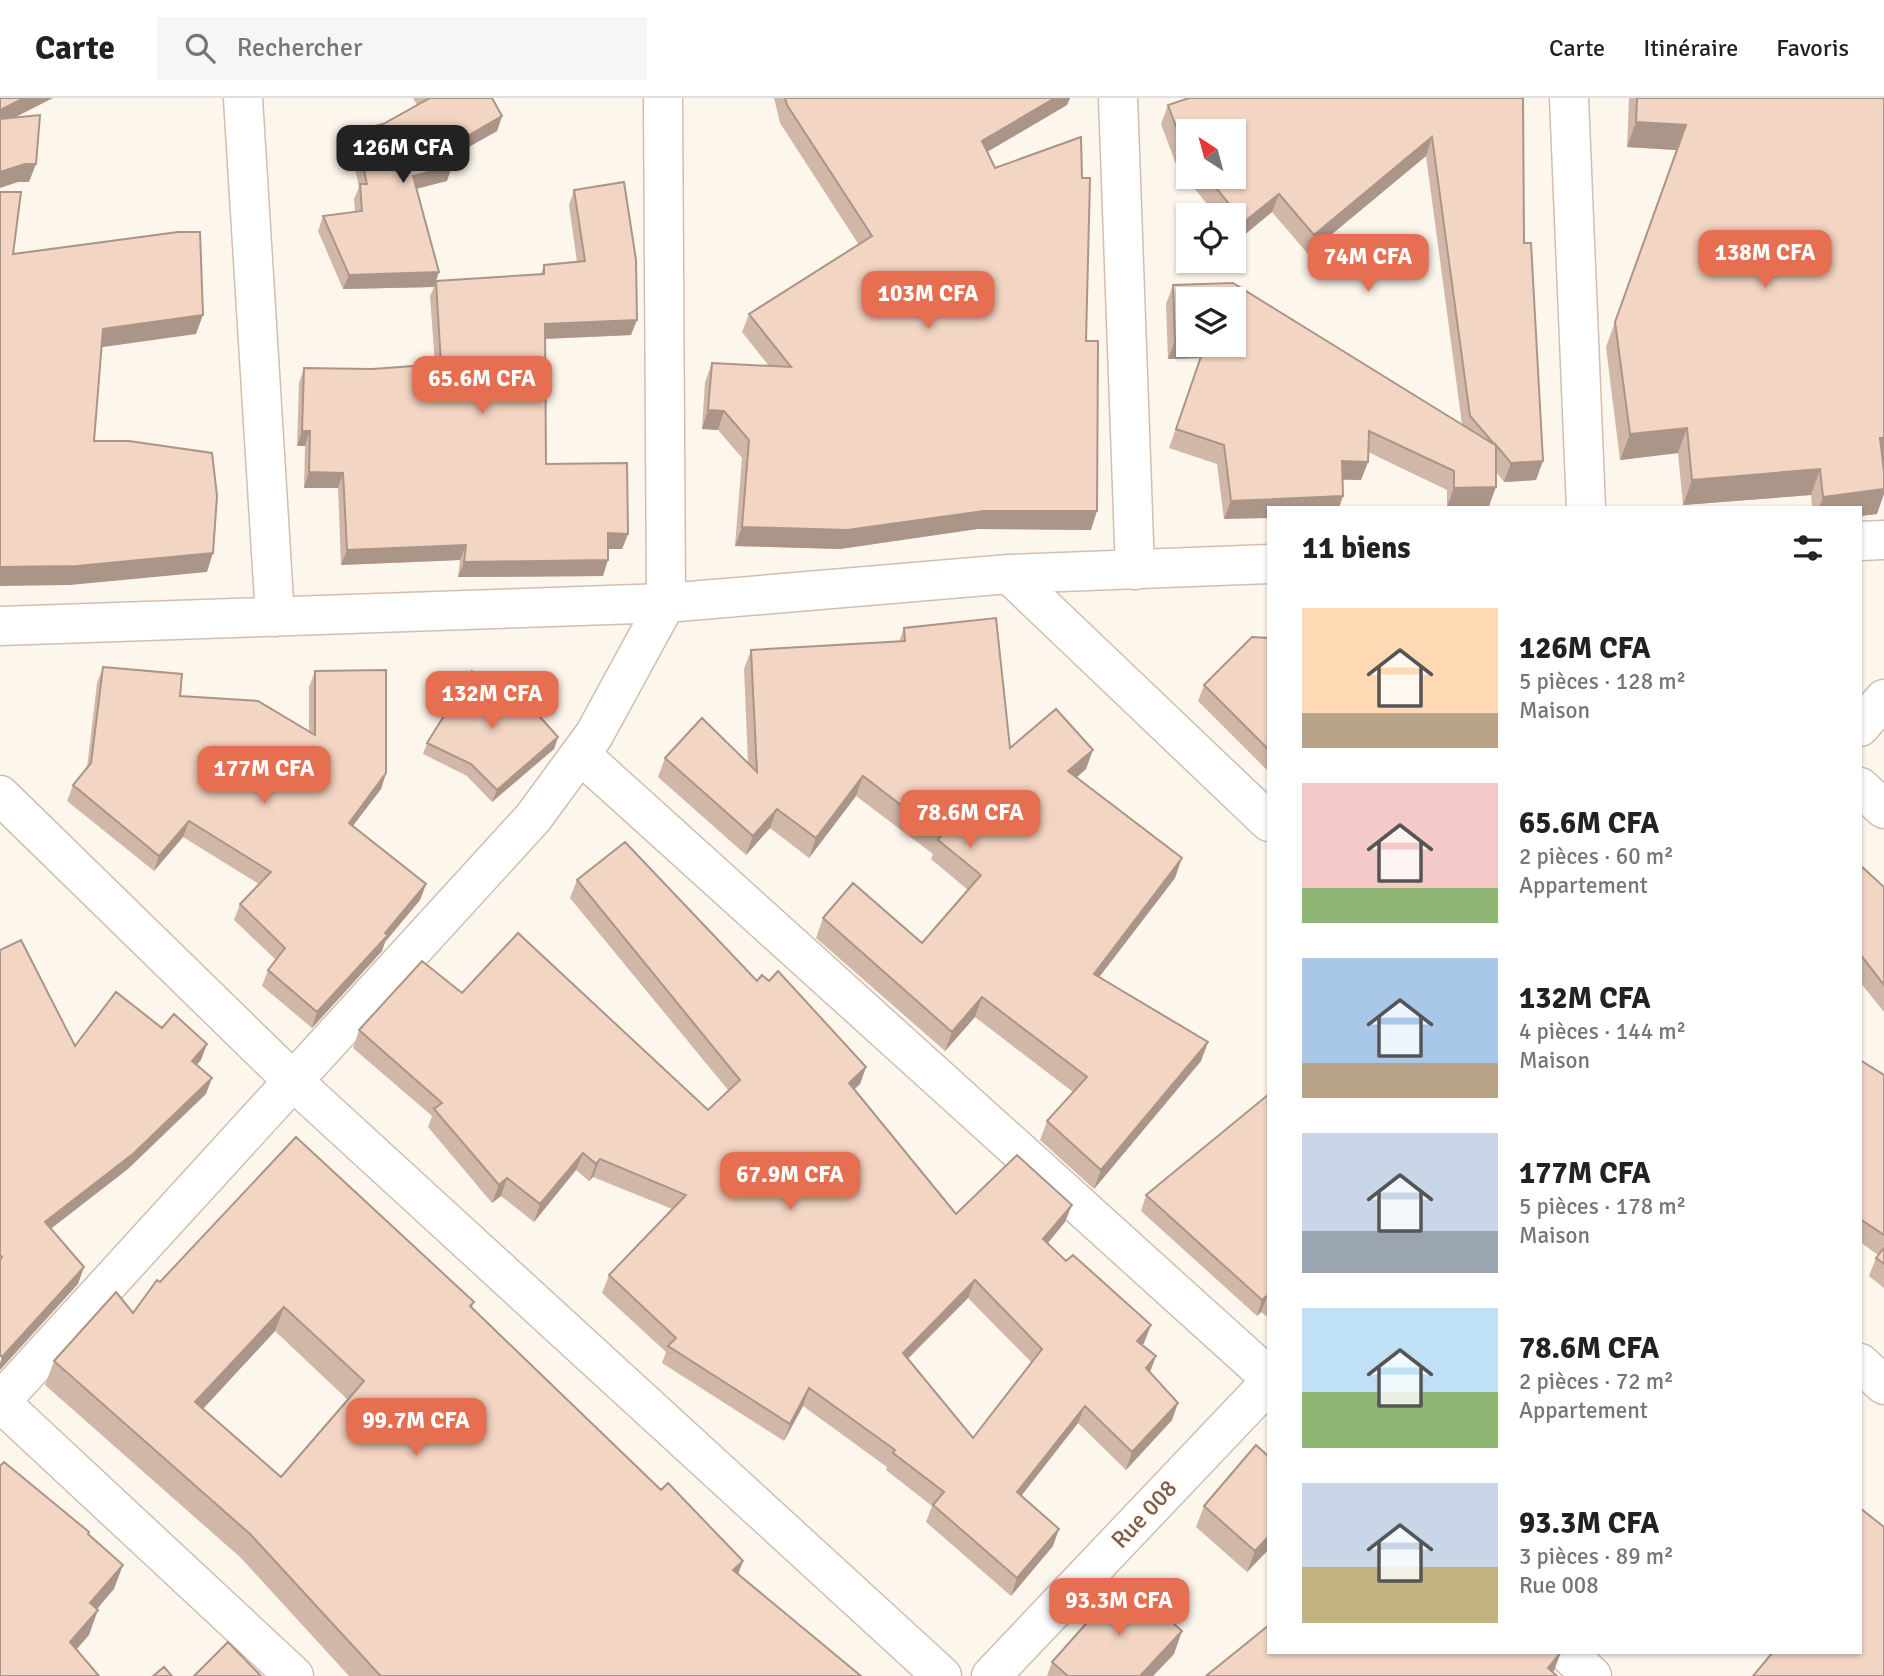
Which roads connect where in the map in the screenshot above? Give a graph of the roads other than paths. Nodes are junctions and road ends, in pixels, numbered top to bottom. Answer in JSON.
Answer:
{"nodes":[{"id":1,"x":243,"y":98,"type":"edge"},
{"id":2,"x":663,"y":98,"type":"edge"},
{"id":3,"x":1118,"y":98,"type":"edge"},
{"id":4,"x":1569,"y":98,"type":"edge"},
{"id":5,"x":1586,"y":506,"type":"edge"},
{"id":6,"x":1884,"y":540,"type":"edge"},
{"id":7,"x":1862,"y":541,"type":"edge"},
{"id":8,"x":1267,"y":564,"type":"edge"},
{"id":9,"x":1135,"y":570,"type":"junction"},
{"id":10,"x":1009,"y":574,"type":"junction"},
{"id":11,"x":666,"y":603,"type":"junction"},
{"id":12,"x":275,"y":617,"type":"junction"},
{"id":13,"x":0,"y":626,"type":"edge"},
{"id":14,"x":1884,"y":699,"type":"edge"},
{"id":15,"x":1862,"y":725,"type":"edge"},
{"id":16,"x":580,"y":754,"type":"junction"},
{"id":17,"x":1862,"y":789,"type":"edge"},
{"id":18,"x":0,"y":795,"type":"edge"},
{"id":19,"x":1884,"y":809,"type":"edge"},
{"id":20,"x":1267,"y":820,"type":"edge"},
{"id":21,"x":293,"y":1081,"type":"junction"},
{"id":22,"x":1862,"y":1365,"type":"edge"},
{"id":23,"x":1267,"y":1375,"type":"edge"},
{"id":24,"x":1267,"y":1385,"type":"edge"},
{"id":25,"x":1884,"y":1385,"type":"edge"},
{"id":26,"x":0,"y":1402,"type":"edge"},
{"id":27,"x":1568,"y":1654,"type":"edge"},
{"id":28,"x":294,"y":1676,"type":"edge"},
{"id":29,"x":942,"y":1676,"type":"edge"},
{"id":30,"x":991,"y":1676,"type":"edge"},
{"id":31,"x":1592,"y":1676,"type":"edge"}],
"edges":[{"from":1,"to":12,"type":"street"},
{"from":2,"to":11,"type":"street"},
{"from":3,"to":9,"type":"street"},
{"from":4,"to":5,"type":"street"},
{"from":6,"to":7,"type":"street"},
{"from":8,"to":9,"type":"street"},
{"from":9,"to":10,"type":"street"},
{"from":10,"to":11,"type":"street"},
{"from":10,"to":20,"type":"street"},
{"from":11,"to":12,"type":"street"},
{"from":11,"to":16,"type":"street"},
{"from":12,"to":13,"type":"street"},
{"from":14,"to":15,"type":"street"},
{"from":16,"to":21,"type":"street"},
{"from":16,"to":23,"type":"street"},
{"from":17,"to":19,"type":"street"},
{"from":18,"to":21,"type":"street"},
{"from":21,"to":26,"type":"street"},
{"from":21,"to":29,"type":"street"},
{"from":22,"to":25,"type":"street"},
{"from":24,"to":30,"type":"street","name":"Rue 008"},
{"from":26,"to":28,"type":"street"},
{"from":27,"to":31,"type":"street"}]}
